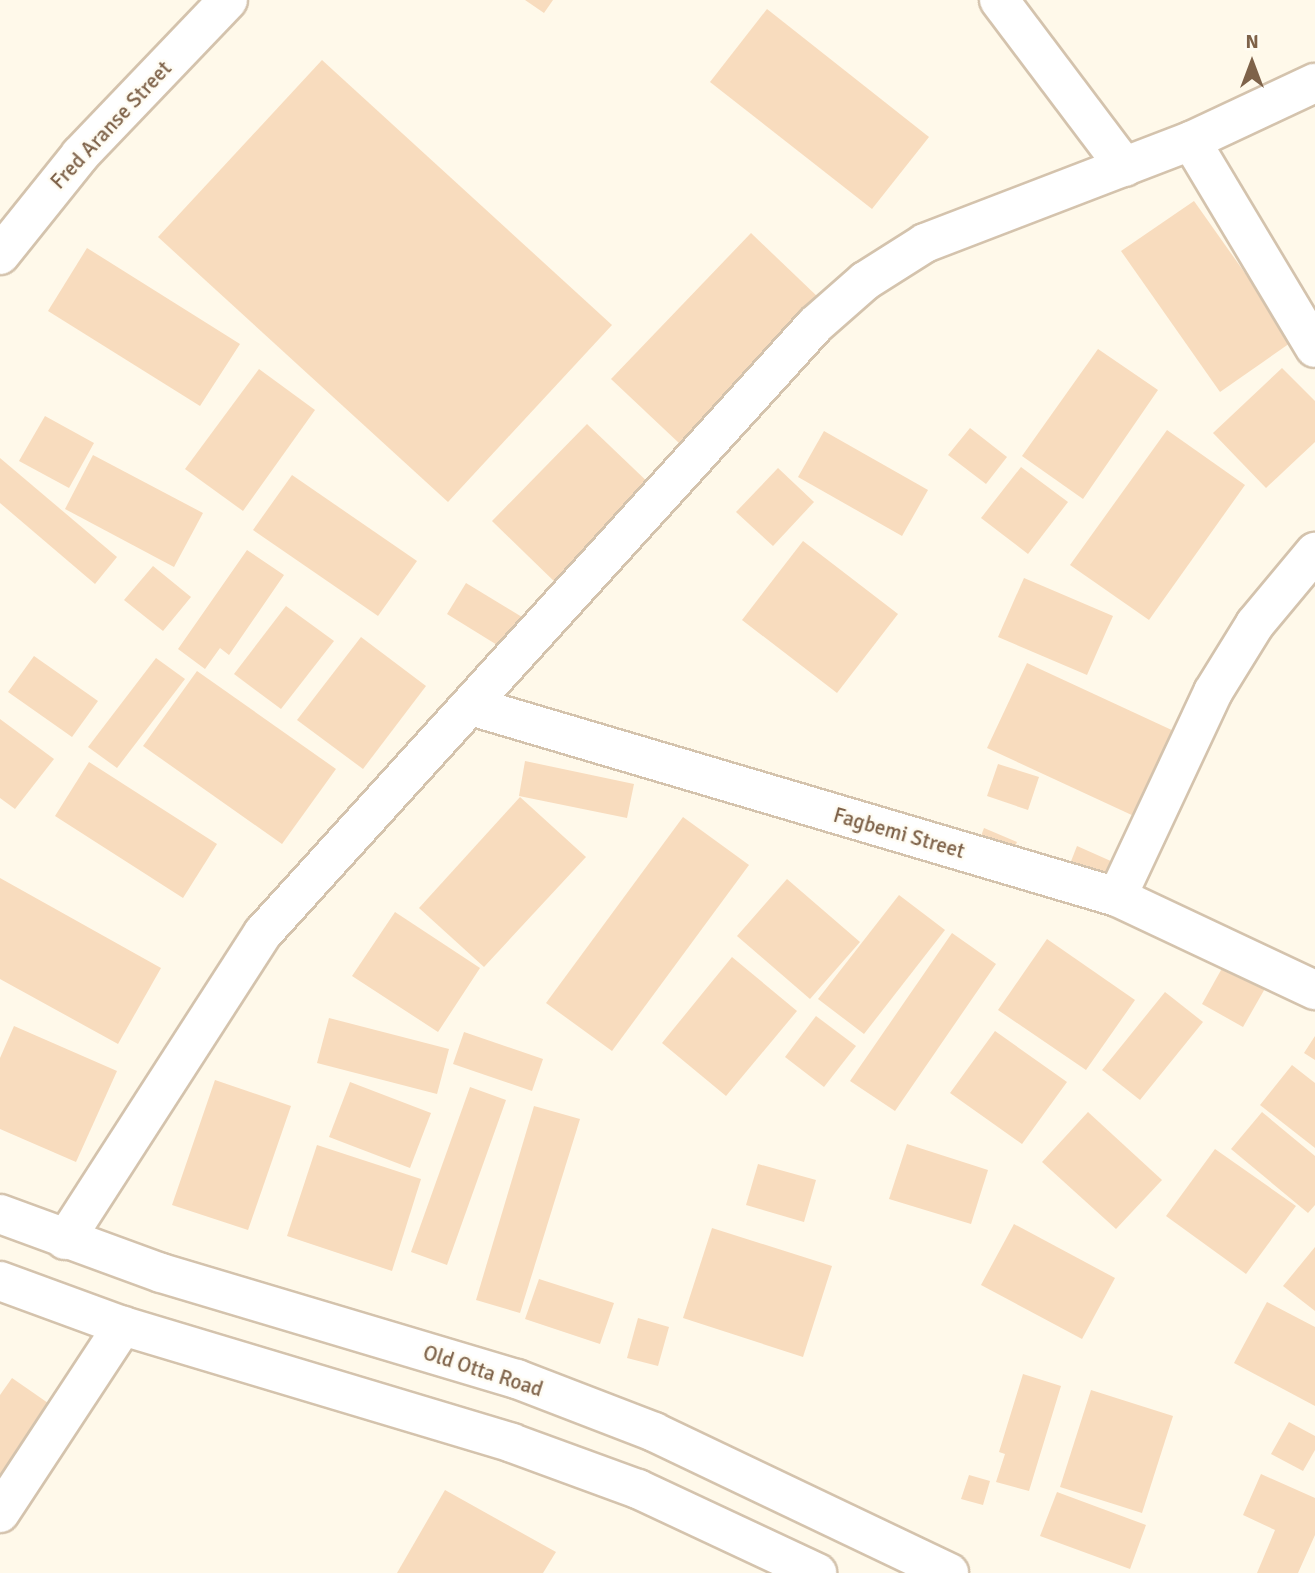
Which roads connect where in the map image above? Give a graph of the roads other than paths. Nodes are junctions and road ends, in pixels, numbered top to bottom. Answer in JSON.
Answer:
{"nodes":[{"id":1,"x":228,"y":0,"type":"edge"},
{"id":2,"x":999,"y":0,"type":"edge"},
{"id":3,"x":1315,"y":83,"type":"edge"},
{"id":4,"x":1191,"y":141,"type":"junction"},
{"id":5,"x":1125,"y":167,"type":"junction"},
{"id":6,"x":0,"y":255,"type":"edge"},
{"id":7,"x":1315,"y":348,"type":"edge"},
{"id":8,"x":1315,"y":552,"type":"edge"},
{"id":9,"x":471,"y":706,"type":"junction"},
{"id":10,"x":1117,"y":897,"type":"junction"},
{"id":11,"x":1315,"y":990,"type":"edge"},
{"id":12,"x":0,"y":1214,"type":"edge"},
{"id":13,"x":65,"y":1240,"type":"junction"},
{"id":14,"x":0,"y":1281,"type":"edge"},
{"id":15,"x":122,"y":1326,"type":"junction"},
{"id":16,"x":0,"y":1513,"type":"edge"},
{"id":17,"x":817,"y":1573,"type":"edge"},
{"id":18,"x":949,"y":1573,"type":"edge"}],
"edges":[{"from":1,"to":6,"type":"street","name":"Fred Aranse Street"},
{"from":2,"to":5,"type":"street"},
{"from":3,"to":4,"type":"street"},
{"from":4,"to":5,"type":"street"},
{"from":4,"to":7,"type":"street"},
{"from":5,"to":9,"type":"street"},
{"from":8,"to":10,"type":"street"},
{"from":9,"to":10,"type":"street","name":"Fagbemi Street"},
{"from":9,"to":13,"type":"street"},
{"from":10,"to":11,"type":"street","name":"Fagbemi Street"},
{"from":12,"to":13,"type":"street","name":"Old Otta Road"},
{"from":13,"to":18,"type":"street","name":"Old Otta Road"},
{"from":14,"to":15,"type":"street"},
{"from":15,"to":16,"type":"street"},
{"from":15,"to":17,"type":"street"}]}
